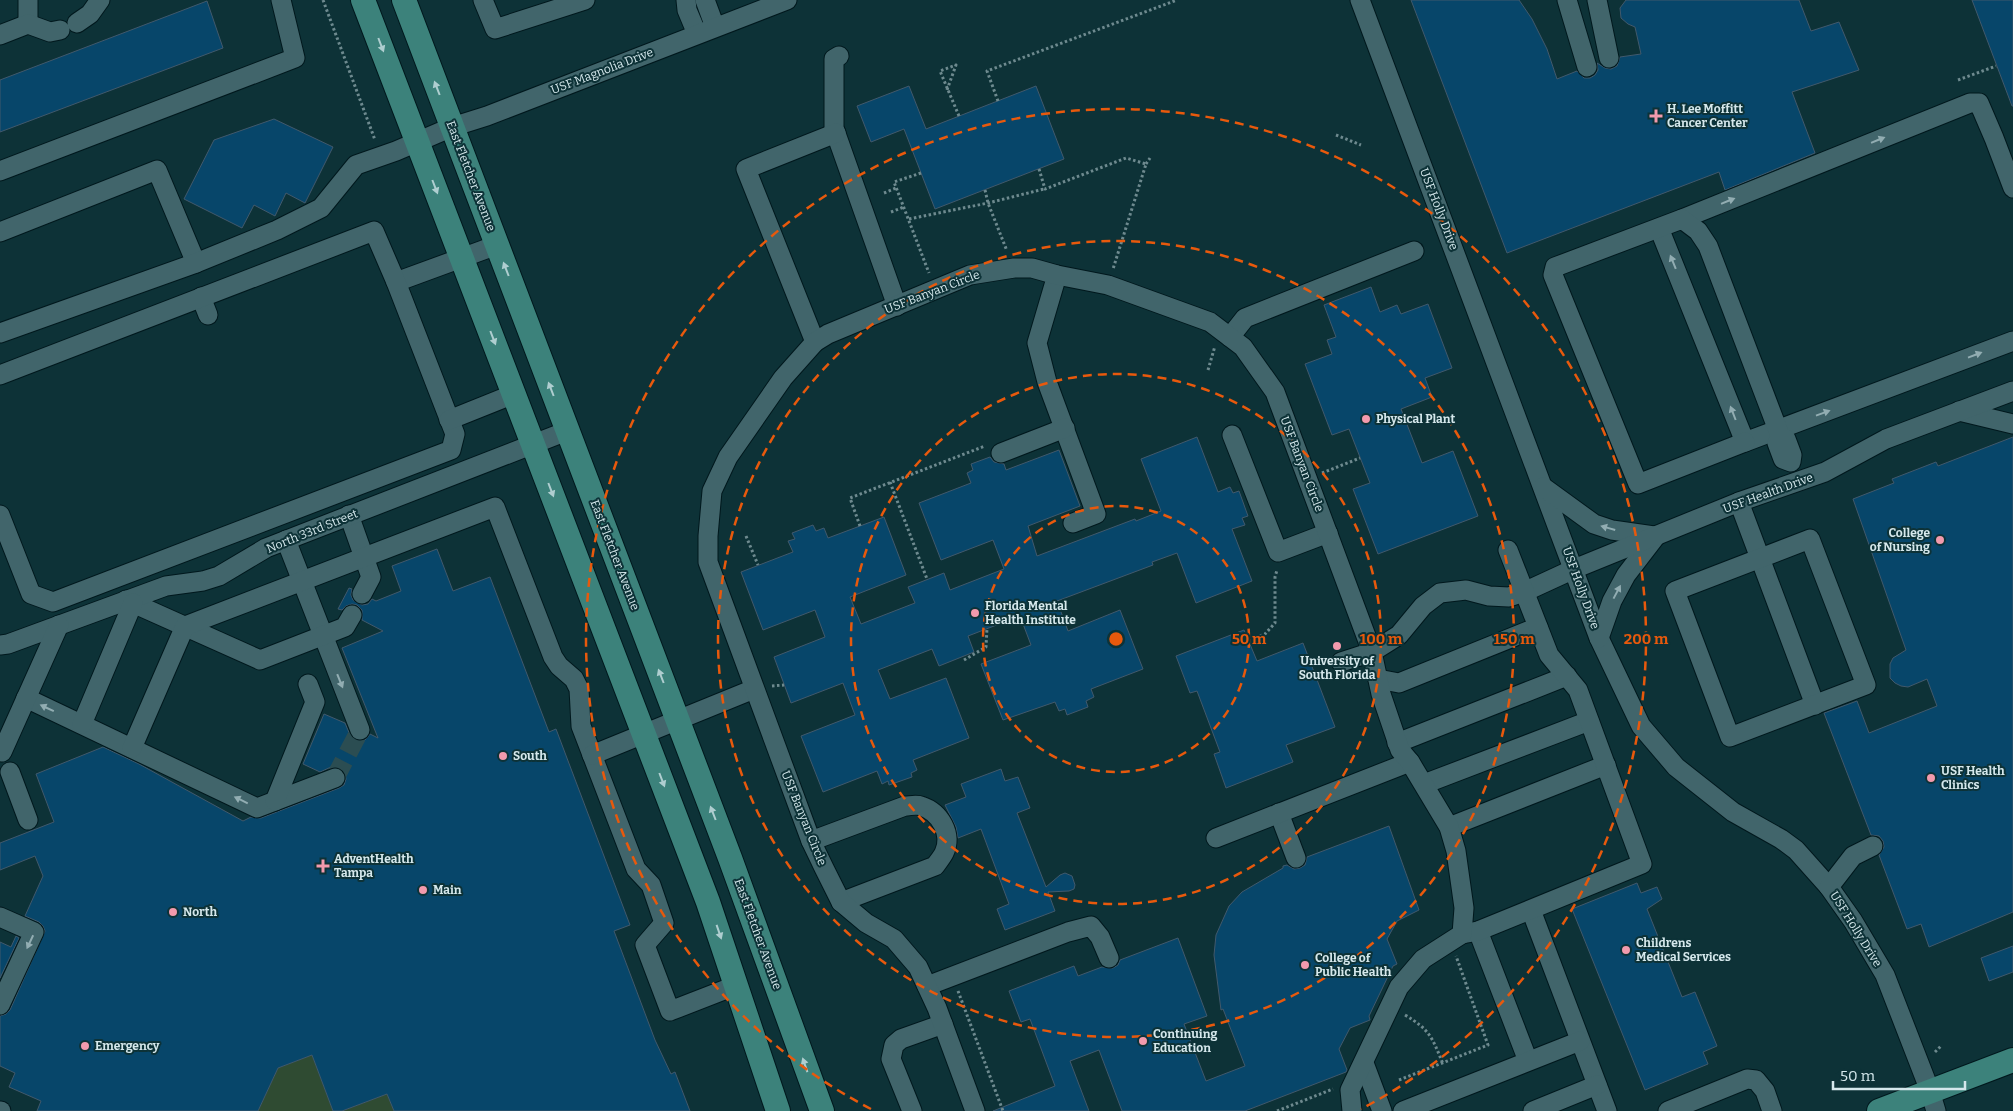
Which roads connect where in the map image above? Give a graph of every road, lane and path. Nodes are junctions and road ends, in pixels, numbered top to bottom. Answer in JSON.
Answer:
{"nodes":[{"id":1,"x":28,"y":0,"type":"edge"},
{"id":2,"x":100,"y":0,"type":"edge"},
{"id":3,"x":281,"y":0,"type":"edge"},
{"id":4,"x":323,"y":0,"type":"edge"},
{"id":5,"x":363,"y":0,"type":"edge"},
{"id":6,"x":404,"y":0,"type":"edge"},
{"id":7,"x":483,"y":0,"type":"edge"},
{"id":8,"x":585,"y":0,"type":"edge"},
{"id":9,"x":686,"y":0,"type":"edge"},
{"id":10,"x":705,"y":0,"type":"edge"},
{"id":11,"x":787,"y":0,"type":"edge"},
{"id":12,"x":1177,"y":0,"type":"edge"},
{"id":13,"x":1360,"y":0,"type":"edge"},
{"id":14,"x":1567,"y":0,"type":"edge"},
{"id":15,"x":1597,"y":0,"type":"edge"},
{"id":16,"x":77,"y":23,"type":"dead end"},
{"id":17,"x":28,"y":24,"type":"junction"},
{"id":18,"x":715,"y":27,"type":"junction"},
{"id":19,"x":60,"y":30,"type":"dead end"},
{"id":20,"x":697,"y":34,"type":"junction"},
{"id":21,"x":0,"y":35,"type":"edge"},
{"id":22,"x":1605,"y":39,"type":"junction"},
{"id":23,"x":1581,"y":48,"type":"junction"},
{"id":24,"x":839,"y":56,"type":"dead end"},
{"id":25,"x":1609,"y":58,"type":"dead end"},
{"id":26,"x":1996,"y":66,"type":"dead end"},
{"id":27,"x":1587,"y":67,"type":"dead end"},
{"id":28,"x":1958,"y":80,"type":"dead end"},
{"id":29,"x":947,"y":90,"type":"junction"},
{"id":30,"x":998,"y":101,"type":"dead end"},
{"id":31,"x":959,"y":116,"type":"dead end"},
{"id":32,"x":452,"y":127,"type":"junction"},
{"id":33,"x":836,"y":133,"type":"junction"},
{"id":34,"x":1336,"y":135,"type":"dead end"},
{"id":35,"x":417,"y":141,"type":"junction"},
{"id":36,"x":376,"y":144,"type":"dead end"},
{"id":37,"x":1361,"y":145,"type":"dead end"},
{"id":38,"x":1150,"y":158,"type":"dead end"},
{"id":39,"x":1146,"y":164,"type":"junction"},
{"id":40,"x":1039,"y":169,"type":"dead end"},
{"id":41,"x":0,"y":171,"type":"edge"},
{"id":42,"x":921,"y":173,"type":"dead end"},
{"id":43,"x":896,"y":188,"type":"junction"},
{"id":44,"x":2013,"y":188,"type":"edge"},
{"id":45,"x":1045,"y":189,"type":"junction"},
{"id":46,"x":985,"y":190,"type":"dead end"},
{"id":47,"x":884,"y":193,"type":"dead end"},
{"id":48,"x":988,"y":203,"type":"junction"},
{"id":49,"x":904,"y":207,"type":"junction"},
{"id":50,"x":891,"y":212,"type":"dead end"},
{"id":51,"x":908,"y":219,"type":"junction"},
{"id":52,"x":1682,"y":219,"type":"junction"},
{"id":53,"x":1659,"y":228,"type":"junction"},
{"id":54,"x":0,"y":232,"type":"edge"},
{"id":55,"x":497,"y":245,"type":"junction"},
{"id":56,"x":1414,"y":251,"type":"dead end"},
{"id":57,"x":462,"y":258,"type":"junction"},
{"id":58,"x":196,"y":263,"type":"junction"},
{"id":59,"x":1014,"y":268,"type":"junction"},
{"id":60,"x":1056,"y":275,"type":"junction"},
{"id":61,"x":930,"y":276,"type":"dead end"},
{"id":62,"x":396,"y":282,"type":"junction"},
{"id":63,"x":1108,"y":285,"type":"junction"},
{"id":64,"x":201,"y":297,"type":"junction"},
{"id":65,"x":897,"y":306,"type":"junction"},
{"id":66,"x":208,"y":315,"type":"dead end"},
{"id":67,"x":0,"y":333,"type":"edge"},
{"id":68,"x":1223,"y":340,"type":"junction"},
{"id":69,"x":2013,"y":341,"type":"edge"},
{"id":70,"x":815,"y":342,"type":"junction"},
{"id":71,"x":1208,"y":370,"type":"dead end"},
{"id":72,"x":0,"y":375,"type":"edge"},
{"id":73,"x":2013,"y":391,"type":"edge"},
{"id":74,"x":514,"y":394,"type":"junction"},
{"id":75,"x":1959,"y":411,"type":"junction"},
{"id":76,"x":449,"y":420,"type":"junction"},
{"id":77,"x":2013,"y":424,"type":"edge"},
{"id":78,"x":1065,"y":428,"type":"junction"},
{"id":79,"x":567,"y":431,"type":"junction"},
{"id":80,"x":1779,"y":434,"type":"junction"},
{"id":81,"x":1232,"y":436,"type":"dead end"},
{"id":82,"x":1745,"y":442,"type":"junction"},
{"id":83,"x":533,"y":444,"type":"junction"},
{"id":84,"x":994,"y":449,"type":"joint"},
{"id":85,"x":1360,"y":458,"type":"dead end"},
{"id":86,"x":1307,"y":478,"type":"junction"},
{"id":87,"x":1799,"y":481,"type":"junction"},
{"id":88,"x":890,"y":482,"type":"junction"},
{"id":89,"x":1543,"y":487,"type":"junction"},
{"id":90,"x":1739,"y":502,"type":"junction"},
{"id":91,"x":0,"y":515,"type":"edge"},
{"id":92,"x":349,"y":515,"type":"junction"},
{"id":93,"x":1073,"y":523,"type":"dead end"},
{"id":94,"x":860,"y":526,"type":"dead end"},
{"id":95,"x":1328,"y":533,"type":"junction"},
{"id":96,"x":746,"y":536,"type":"dead end"},
{"id":97,"x":1656,"y":536,"type":"junction"},
{"id":98,"x":286,"y":540,"type":"junction"},
{"id":99,"x":1508,"y":550,"type":"dead end"},
{"id":100,"x":364,"y":557,"type":"junction"},
{"id":101,"x":1760,"y":558,"type":"junction"},
{"id":102,"x":1279,"y":564,"type":"dead end"},
{"id":103,"x":758,"y":565,"type":"dead end"},
{"id":104,"x":1574,"y":569,"type":"junction"},
{"id":105,"x":927,"y":579,"type":"dead end"},
{"id":106,"x":302,"y":580,"type":"junction"},
{"id":107,"x":1524,"y":592,"type":"junction"},
{"id":108,"x":362,"y":594,"type":"dead end"},
{"id":109,"x":130,"y":602,"type":"junction"},
{"id":110,"x":352,"y":615,"type":"dead end"},
{"id":111,"x":59,"y":625,"type":"junction"},
{"id":112,"x":184,"y":626,"type":"junction"},
{"id":113,"x":1538,"y":627,"type":"junction"},
{"id":114,"x":986,"y":628,"type":"dead end"},
{"id":115,"x":322,"y":636,"type":"junction"},
{"id":116,"x":1255,"y":638,"type":"dead end"},
{"id":117,"x":1600,"y":638,"type":"junction"},
{"id":118,"x":0,"y":645,"type":"edge"},
{"id":119,"x":1372,"y":652,"type":"junction"},
{"id":120,"x":964,"y":660,"type":"dead end"},
{"id":121,"x":1341,"y":662,"type":"dead end"},
{"id":122,"x":1567,"y":676,"type":"junction"},
{"id":123,"x":1378,"y":679,"type":"junction"},
{"id":124,"x":308,"y":684,"type":"dead end"},
{"id":125,"x":754,"y":689,"type":"junction"},
{"id":126,"x":26,"y":698,"type":"junction"},
{"id":127,"x":1815,"y":705,"type":"junction"},
{"id":128,"x":678,"y":721,"type":"junction"},
{"id":129,"x":1589,"y":721,"type":"junction"},
{"id":130,"x":82,"y":724,"type":"junction"},
{"id":131,"x":360,"y":730,"type":"dead end"},
{"id":132,"x":644,"y":735,"type":"junction"},
{"id":133,"x":1398,"y":743,"type":"junction"},
{"id":134,"x":132,"y":748,"type":"junction"},
{"id":135,"x":1,"y":749,"type":"edge"},
{"id":136,"x":592,"y":755,"type":"junction"},
{"id":137,"x":1410,"y":762,"type":"junction"},
{"id":138,"x":1606,"y":765,"type":"junction"},
{"id":139,"x":5,"y":774,"type":"edge"},
{"id":140,"x":335,"y":778,"type":"tunnel mouth"},
{"id":141,"x":1424,"y":784,"type":"junction"},
{"id":142,"x":274,"y":801,"type":"junction"},
{"id":143,"x":1279,"y":813,"type":"junction"},
{"id":144,"x":28,"y":820,"type":"dead end"},
{"id":145,"x":1449,"y":827,"type":"junction"},
{"id":146,"x":1216,"y":838,"type":"dead end"},
{"id":147,"x":811,"y":841,"type":"junction"},
{"id":148,"x":1873,"y":846,"type":"dead end"},
{"id":149,"x":1296,"y":858,"type":"dead end"},
{"id":150,"x":1829,"y":887,"type":"junction"},
{"id":151,"x":842,"y":902,"type":"junction"},
{"id":152,"x":1531,"y":910,"type":"junction"},
{"id":153,"x":0,"y":917,"type":"edge"},
{"id":154,"x":1463,"y":936,"type":"junction"},
{"id":155,"x":1108,"y":958,"type":"dead end"},
{"id":156,"x":951,"y":977,"type":"junction"},
{"id":157,"x":737,"y":985,"type":"junction"},
{"id":158,"x":927,"y":986,"type":"junction"},
{"id":159,"x":0,"y":1005,"type":"edge"},
{"id":160,"x":1404,"y":1014,"type":"dead end"},
{"id":161,"x":943,"y":1024,"type":"junction"},
{"id":162,"x":1580,"y":1041,"type":"junction"},
{"id":163,"x":1942,"y":1045,"type":"dead end"},
{"id":164,"x":1935,"y":1052,"type":"dead end"},
{"id":165,"x":2013,"y":1060,"type":"edge"},
{"id":166,"x":1528,"y":1061,"type":"junction"},
{"id":167,"x":1364,"y":1063,"type":"junction"},
{"id":168,"x":1444,"y":1064,"type":"junction"},
{"id":169,"x":1399,"y":1080,"type":"dead end"},
{"id":170,"x":1597,"y":1085,"type":"junction"},
{"id":171,"x":1339,"y":1087,"type":"dead end"},
{"id":172,"x":1933,"y":1101,"type":"edge"},
{"id":173,"x":778,"y":1111,"type":"edge"},
{"id":174,"x":822,"y":1111,"type":"edge"},
{"id":175,"x":912,"y":1111,"type":"edge"},
{"id":176,"x":976,"y":1111,"type":"edge"},
{"id":177,"x":1003,"y":1111,"type":"edge"},
{"id":178,"x":1277,"y":1111,"type":"edge"},
{"id":179,"x":1352,"y":1111,"type":"edge"},
{"id":180,"x":1382,"y":1111,"type":"edge"},
{"id":181,"x":1403,"y":1111,"type":"edge"},
{"id":182,"x":1533,"y":1111,"type":"edge"},
{"id":183,"x":1607,"y":1111,"type":"edge"},
{"id":184,"x":1668,"y":1111,"type":"edge"},
{"id":185,"x":1772,"y":1111,"type":"edge"},
{"id":186,"x":1878,"y":1111,"type":"edge"}],
"edges":[{"from":1,"to":17,"type":"street"},
{"from":2,"to":16,"type":"street"},
{"from":3,"to":41,"type":"street"},
{"from":4,"to":36,"type":"path"},
{"from":5,"to":35,"type":"main road","one_way":true},
{"from":32,"to":6,"type":"main road","name":"East Fletcher Avenue","one_way":true},
{"from":7,"to":8,"type":"street"},
{"from":9,"to":20,"type":"street"},
{"from":10,"to":18,"type":"street"},
{"from":11,"to":18,"type":"street","name":"USF Magnolia Drive"},
{"from":12,"to":30,"type":"path"},
{"from":13,"to":89,"type":"street","name":"USF Holly Drive"},
{"from":14,"to":23,"type":"street"},
{"from":15,"to":22,"type":"street"},
{"from":17,"to":19,"type":"street"},
{"from":17,"to":21,"type":"street"},
{"from":18,"to":20,"type":"street","name":"USF Magnolia Drive"},
{"from":20,"to":32,"type":"street","name":"USF Magnolia Drive"},
{"from":22,"to":23,"type":"street"},
{"from":22,"to":25,"type":"street"},
{"from":23,"to":27,"type":"street"},
{"from":24,"to":33,"type":"street"},
{"from":26,"to":28,"type":"path"},
{"from":29,"to":29,"type":"path"},
{"from":29,"to":31,"type":"path"},
{"from":32,"to":35,"type":"street","name":"USF Magnolia Drive"},
{"from":32,"to":55,"type":"main road","name":"East Fletcher Avenue"},
{"from":33,"to":65,"type":"street"},
{"from":33,"to":70,"type":"street"},
{"from":34,"to":37,"type":"path"},
{"from":35,"to":57,"type":"main road","one_way":true},
{"from":35,"to":58,"type":"street","name":"USF Magnolia Drive"},
{"from":38,"to":39,"type":"path"},
{"from":39,"to":45,"type":"path"},
{"from":39,"to":63,"type":"path"},
{"from":40,"to":45,"type":"path"},
{"from":42,"to":43,"type":"path"},
{"from":43,"to":47,"type":"path"},
{"from":43,"to":49,"type":"path"},
{"from":52,"to":44,"type":"street","one_way":true},
{"from":45,"to":48,"type":"path"},
{"from":46,"to":48,"type":"path"},
{"from":48,"to":51,"type":"path"},
{"from":48,"to":59,"type":"path"},
{"from":49,"to":50,"type":"path"},
{"from":49,"to":51,"type":"path"},
{"from":51,"to":61,"type":"path"},
{"from":52,"to":53,"type":"street"},
{"from":52,"to":80,"type":"street"},
{"from":82,"to":53,"type":"street","one_way":true},
{"from":53,"to":82,"type":"street"},
{"from":54,"to":58,"type":"street"},
{"from":55,"to":57,"type":"street"},
{"from":79,"to":55,"type":"main road","name":"East Fletcher Avenue","one_way":true},
{"from":56,"to":68,"type":"street"},
{"from":57,"to":62,"type":"street"},
{"from":57,"to":74,"type":"main road","one_way":true},
{"from":58,"to":67,"type":"street","name":"USF Magnolia Drive"},
{"from":59,"to":60,"type":"street","name":"USF Banyan Circle"},
{"from":59,"to":65,"type":"street","name":"USF Banyan Circle"},
{"from":60,"to":63,"type":"street","name":"USF Banyan Circle"},
{"from":60,"to":78,"type":"street"},
{"from":62,"to":64,"type":"street"},
{"from":62,"to":76,"type":"street"},
{"from":63,"to":68,"type":"street","name":"USF Banyan Circle"},
{"from":64,"to":66,"type":"street"},
{"from":64,"to":72,"type":"street"},
{"from":65,"to":70,"type":"street","name":"USF Banyan Circle"},
{"from":68,"to":71,"type":"path"},
{"from":68,"to":86,"type":"street","name":"USF Banyan Circle"},
{"from":80,"to":69,"type":"street","one_way":true},
{"from":70,"to":125,"type":"street","name":"USF Banyan Circle"},
{"from":73,"to":75,"type":"street","name":"USF Health Drive"},
{"from":74,"to":76,"type":"street"},
{"from":74,"to":83,"type":"main road"},
{"from":75,"to":77,"type":"street"},
{"from":75,"to":87,"type":"street","name":"USF Health Drive"},
{"from":76,"to":91,"type":"street"},
{"from":78,"to":84,"type":"street"},
{"from":78,"to":93,"type":"street"},
{"from":79,"to":83,"type":"street","name":"North 33rd Street"},
{"from":128,"to":79,"type":"main road","name":"East Fletcher Avenue","one_way":true},
{"from":80,"to":82,"type":"street"},
{"from":80,"to":87,"type":"street"},
{"from":81,"to":95,"type":"street"},
{"from":83,"to":92,"type":"street","name":"North 33rd Street"},
{"from":83,"to":132,"type":"main road","one_way":true},
{"from":84,"to":88,"type":"path"},
{"from":85,"to":86,"type":"path"},
{"from":86,"to":95,"type":"street","name":"USF Banyan Circle"},
{"from":87,"to":90,"type":"street","name":"USF Health Drive"},
{"from":88,"to":94,"type":"path"},
{"from":88,"to":105,"type":"path"},
{"from":97,"to":89,"type":"street","one_way":true},
{"from":89,"to":104,"type":"street","name":"USF Holly Drive"},
{"from":90,"to":97,"type":"street","name":"USF Health Drive"},
{"from":90,"to":101,"type":"street"},
{"from":92,"to":98,"type":"street","name":"North 33rd Street"},
{"from":92,"to":100,"type":"street"},
{"from":95,"to":119,"type":"street","name":"USF Banyan Circle"},
{"from":96,"to":103,"type":"path"},
{"from":97,"to":104,"type":"street","name":"USF Health Drive"},
{"from":117,"to":97,"type":"street","one_way":true},
{"from":98,"to":106,"type":"street"},
{"from":98,"to":109,"type":"street","name":"North 33rd Street"},
{"from":99,"to":107,"type":"street"},
{"from":100,"to":106,"type":"street"},
{"from":100,"to":108,"type":"street"},
{"from":100,"to":136,"type":"street"},
{"from":101,"to":127,"type":"street"},
{"from":101,"to":127,"type":"street"},
{"from":101,"to":127,"type":"street"},
{"from":102,"to":116,"type":"path"},
{"from":104,"to":107,"type":"street"},
{"from":104,"to":117,"type":"street","name":"USF Holly Drive"},
{"from":106,"to":112,"type":"street"},
{"from":106,"to":115,"type":"street"},
{"from":107,"to":113,"type":"street"},
{"from":107,"to":119,"type":"street"},
{"from":109,"to":111,"type":"street","name":"North 33rd Street"},
{"from":109,"to":112,"type":"street"},
{"from":109,"to":130,"type":"street"},
{"from":110,"to":115,"type":"street"},
{"from":111,"to":118,"type":"street","name":"North 33rd Street"},
{"from":111,"to":126,"type":"street"},
{"from":112,"to":115,"type":"street"},
{"from":112,"to":134,"type":"street"},
{"from":113,"to":122,"type":"street"},
{"from":113,"to":123,"type":"street"},
{"from":114,"to":120,"type":"path"},
{"from":115,"to":131,"type":"street","one_way":true},
{"from":117,"to":150,"type":"street","name":"USF Holly Drive"},
{"from":119,"to":121,"type":"street"},
{"from":119,"to":123,"type":"street","name":"USF Banyan Circle"},
{"from":122,"to":129,"type":"street"},
{"from":122,"to":133,"type":"street"},
{"from":123,"to":133,"type":"street","name":"USF Banyan Circle"},
{"from":124,"to":142,"type":"street"},
{"from":125,"to":128,"type":"street"},
{"from":125,"to":147,"type":"street","name":"USF Banyan Circle"},
{"from":130,"to":126,"type":"street","one_way":true},
{"from":126,"to":135,"type":"street"},
{"from":128,"to":132,"type":"street"},
{"from":174,"to":128,"type":"main road","name":"East Fletcher Avenue","one_way":true},
{"from":129,"to":138,"type":"street"},
{"from":129,"to":141,"type":"street"},
{"from":130,"to":134,"type":"street"},
{"from":132,"to":136,"type":"street"},
{"from":132,"to":157,"type":"main road","one_way":true},
{"from":133,"to":137,"type":"street","name":"USF Banyan Circle"},
{"from":142,"to":134,"type":"street","one_way":true},
{"from":135,"to":139,"type":"street"},
{"from":136,"to":157,"type":"street"},
{"from":137,"to":141,"type":"street","name":"USF Banyan Circle"},
{"from":137,"to":143,"type":"street"},
{"from":138,"to":145,"type":"street"},
{"from":138,"to":152,"type":"street"},
{"from":139,"to":144,"type":"street"},
{"from":140,"to":142,"type":"street"},
{"from":141,"to":145,"type":"street","name":"USF Banyan Circle"},
{"from":143,"to":146,"type":"street"},
{"from":143,"to":149,"type":"street"},
{"from":145,"to":154,"type":"street","name":"USF Banyan Circle"},
{"from":147,"to":151,"type":"street","name":"USF Banyan Circle"},
{"from":147,"to":151,"type":"street"},
{"from":148,"to":150,"type":"street"},
{"from":150,"to":172,"type":"street","name":"USF Holly Drive"},
{"from":151,"to":158,"type":"street","name":"USF Banyan Circle"},
{"from":152,"to":154,"type":"street"},
{"from":152,"to":162,"type":"street"},
{"from":153,"to":159,"type":"street","one_way":true},
{"from":154,"to":166,"type":"street"},
{"from":154,"to":167,"type":"street"},
{"from":154,"to":168,"type":"path"},
{"from":155,"to":156,"type":"street"},
{"from":156,"to":158,"type":"street"},
{"from":156,"to":177,"type":"path"},
{"from":157,"to":173,"type":"main road"},
{"from":158,"to":161,"type":"street","name":"USF Banyan Circle"},
{"from":160,"to":168,"type":"path"},
{"from":161,"to":175,"type":"street"},
{"from":161,"to":176,"type":"street","name":"USF Banyan Circle"},
{"from":162,"to":166,"type":"street"},
{"from":162,"to":170,"type":"street"},
{"from":163,"to":164,"type":"path"},
{"from":165,"to":172,"type":"main road"},
{"from":166,"to":181,"type":"street"},
{"from":167,"to":179,"type":"street"},
{"from":167,"to":180,"type":"street"},
{"from":168,"to":169,"type":"path"},
{"from":170,"to":182,"type":"street"},
{"from":170,"to":183,"type":"street"},
{"from":171,"to":178,"type":"path"},
{"from":172,"to":186,"type":"main road"},
{"from":184,"to":185,"type":"street"}]}
